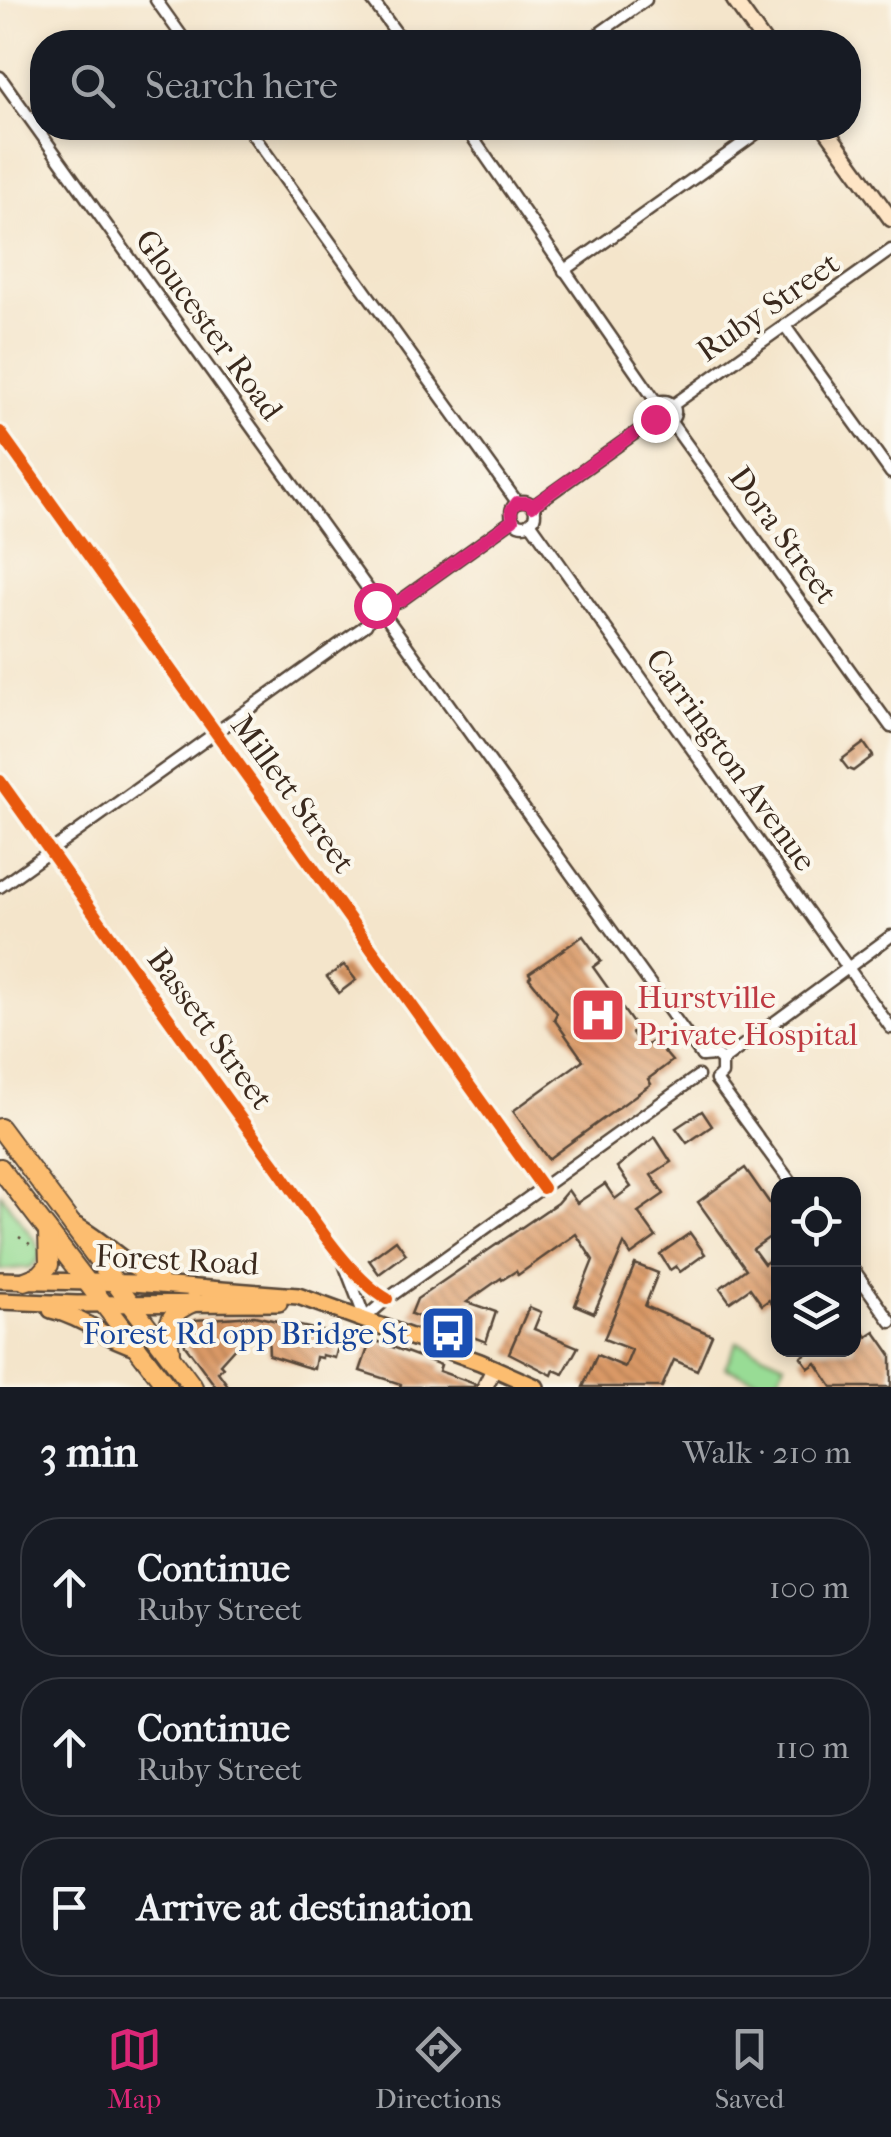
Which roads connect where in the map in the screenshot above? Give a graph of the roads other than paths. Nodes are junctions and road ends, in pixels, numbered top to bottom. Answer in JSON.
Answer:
{"nodes":[{"id":1,"x":156,"y":0,"type":"edge"},
{"id":2,"x":372,"y":0,"type":"edge"},
{"id":3,"x":646,"y":0,"type":"edge"},
{"id":4,"x":734,"y":0,"type":"edge"},
{"id":5,"x":177,"y":30,"type":"edge"},
{"id":6,"x":394,"y":30,"type":"edge"},
{"id":7,"x":604,"y":30,"type":"edge"},
{"id":8,"x":755,"y":30,"type":"edge"},
{"id":9,"x":0,"y":76,"type":"edge"},
{"id":10,"x":30,"y":117,"type":"edge"},
{"id":11,"x":47,"y":140,"type":"edge"},
{"id":12,"x":257,"y":140,"type":"edge"},
{"id":13,"x":475,"y":140,"type":"edge"},
{"id":14,"x":747,"y":140,"type":"edge"},
{"id":15,"x":835,"y":140,"type":"edge"},
{"id":16,"x":891,"y":219,"type":"edge"},
{"id":17,"x":891,"y":250,"type":"edge"},
{"id":18,"x":564,"y":271,"type":"junction"},
{"id":19,"x":785,"y":326,"type":"junction"},
{"id":20,"x":657,"y":403,"type":"junction"},
{"id":21,"x":673,"y":405,"type":"junction"},
{"id":22,"x":655,"y":419,"type":"junction"},
{"id":23,"x":670,"y":421,"type":"junction"},
{"id":24,"x":0,"y":432,"type":"edge"},
{"id":25,"x":891,"y":473,"type":"edge"},
{"id":26,"x":517,"y":502,"type":"junction"},
{"id":27,"x":532,"y":506,"type":"junction"},
{"id":28,"x":513,"y":520,"type":"junction"},
{"id":29,"x":530,"y":522,"type":"junction"},
{"id":30,"x":384,"y":604,"type":"junction"},
{"id":31,"x":372,"y":616,"type":"junction"},
{"id":32,"x":389,"y":621,"type":"junction"},
{"id":33,"x":891,"y":726,"type":"edge"},
{"id":34,"x":216,"y":734,"type":"junction"},
{"id":35,"x":0,"y":781,"type":"edge"},
{"id":36,"x":50,"y":851,"type":"junction"},
{"id":37,"x":0,"y":887,"type":"edge"},
{"id":38,"x":891,"y":936,"type":"edge"},
{"id":39,"x":848,"y":966,"type":"junction"},
{"id":40,"x":891,"y":1028,"type":"edge"},
{"id":41,"x":702,"y":1056,"type":"junction"},
{"id":42,"x":722,"y":1061,"type":"junction"},
{"id":43,"x":698,"y":1076,"type":"junction"},
{"id":44,"x":716,"y":1080,"type":"junction"},
{"id":45,"x":0,"y":1128,"type":"edge"},
{"id":46,"x":0,"y":1168,"type":"edge"},
{"id":47,"x":787,"y":1177,"type":"edge"},
{"id":48,"x":543,"y":1188,"type":"junction"},
{"id":49,"x":70,"y":1222,"type":"junction"},
{"id":50,"x":48,"y":1231,"type":"junction"},
{"id":51,"x":341,"y":1255,"type":"junction"},
{"id":52,"x":0,"y":1280,"type":"edge"},
{"id":53,"x":861,"y":1280,"type":"edge"},
{"id":54,"x":25,"y":1281,"type":"junction"},
{"id":55,"x":90,"y":1282,"type":"junction"},
{"id":56,"x":117,"y":1282,"type":"junction"},
{"id":57,"x":189,"y":1294,"type":"junction"},
{"id":58,"x":387,"y":1299,"type":"junction"},
{"id":59,"x":0,"y":1300,"type":"edge"},
{"id":60,"x":18,"y":1302,"type":"junction"},
{"id":61,"x":106,"y":1304,"type":"junction"},
{"id":62,"x":133,"y":1304,"type":"junction"},
{"id":63,"x":365,"y":1318,"type":"junction"},
{"id":64,"x":891,"y":1322,"type":"edge"},
{"id":65,"x":138,"y":1348,"type":"junction"},
{"id":66,"x":171,"y":1356,"type":"junction"},
{"id":67,"x":494,"y":1368,"type":"junction"},
{"id":68,"x":168,"y":1387,"type":"edge"},
{"id":69,"x":193,"y":1387,"type":"edge"},
{"id":70,"x":486,"y":1387,"type":"edge"},
{"id":71,"x":536,"y":1387,"type":"edge"}],
"edges":[{"from":1,"to":5,"type":"street"},
{"from":2,"to":6,"type":"street"},
{"from":3,"to":7,"type":"street"},
{"from":4,"to":8,"type":"street"},
{"from":9,"to":10,"type":"street","name":"Gloucester Road"},
{"from":11,"to":30,"type":"street","name":"Gloucester Road"},
{"from":12,"to":26,"type":"street"},
{"from":13,"to":18,"type":"street"},
{"from":14,"to":18,"type":"street"},
{"from":15,"to":16,"type":"street"},
{"from":17,"to":19,"type":"street","name":"Ruby Street"},
{"from":18,"to":20,"type":"street"},
{"from":19,"to":21,"type":"street","name":"Ruby Street"},
{"from":19,"to":25,"type":"street"},
{"from":20,"to":21,"type":"street"},
{"from":20,"to":22,"type":"street"},
{"from":21,"to":23,"type":"street"},
{"from":22,"to":23,"type":"street"},
{"from":22,"to":27,"type":"street"},
{"from":23,"to":33,"type":"street","name":"Dora Street"},
{"from":24,"to":34,"type":"street","name":"Millett Street"},
{"from":26,"to":27,"type":"street"},
{"from":26,"to":28,"type":"street"},
{"from":27,"to":29,"type":"street"},
{"from":28,"to":29,"type":"street"},
{"from":28,"to":30,"type":"street"},
{"from":29,"to":39,"type":"street","name":"Carrington Avenue"},
{"from":30,"to":31,"type":"street"},
{"from":30,"to":32,"type":"street"},
{"from":31,"to":32,"type":"street"},
{"from":31,"to":34,"type":"street"},
{"from":32,"to":41,"type":"street"},
{"from":34,"to":36,"type":"street"},
{"from":34,"to":48,"type":"street","name":"Millett Street"},
{"from":35,"to":36,"type":"street","name":"Bassett Street"},
{"from":36,"to":37,"type":"street"},
{"from":36,"to":51,"type":"street","name":"Bassett Street"},
{"from":38,"to":39,"type":"street"},
{"from":39,"to":40,"type":"street","name":"Carrington Avenue"},
{"from":39,"to":42,"type":"street"},
{"from":41,"to":42,"type":"street"},
{"from":41,"to":43,"type":"street"},
{"from":42,"to":44,"type":"street"},
{"from":43,"to":44,"type":"street"},
{"from":43,"to":48,"type":"street"},
{"from":44,"to":47,"type":"street"},
{"from":45,"to":49,"type":"highway"},
{"from":46,"to":50,"type":"highway"},
{"from":48,"to":58,"type":"street"},
{"from":49,"to":56,"type":"highway"},
{"from":49,"to":57,"type":"main road"},
{"from":50,"to":54,"type":"highway"},
{"from":50,"to":55,"type":"highway"},
{"from":51,"to":58,"type":"street","name":"Bassett Street"},
{"from":51,"to":63,"type":"street","name":"Bassett Street"},
{"from":52,"to":54,"type":"main road","name":"Forest Road"},
{"from":53,"to":64,"type":"street"},
{"from":54,"to":55,"type":"main road","name":"Forest Road"},
{"from":55,"to":56,"type":"main road","name":"Forest Road"},
{"from":55,"to":61,"type":"highway"},
{"from":56,"to":57,"type":"main road","name":"Forest Road"},
{"from":56,"to":62,"type":"highway"},
{"from":57,"to":62,"type":"main road","name":"Forest Road"},
{"from":57,"to":63,"type":"main road","name":"Forest Road"},
{"from":57,"to":66,"type":"highway"},
{"from":58,"to":63,"type":"street"},
{"from":59,"to":60,"type":"main road","name":"Forest Road"},
{"from":60,"to":61,"type":"main road","name":"Forest Road"},
{"from":60,"to":65,"type":"main road"},
{"from":61,"to":62,"type":"main road","name":"Forest Road"},
{"from":61,"to":65,"type":"highway"},
{"from":62,"to":66,"type":"highway"},
{"from":63,"to":67,"type":"main road","name":"Forest Road"},
{"from":65,"to":68,"type":"highway"},
{"from":66,"to":69,"type":"highway"},
{"from":67,"to":70,"type":"street"},
{"from":67,"to":71,"type":"main road","name":"Forest Road"}]}
